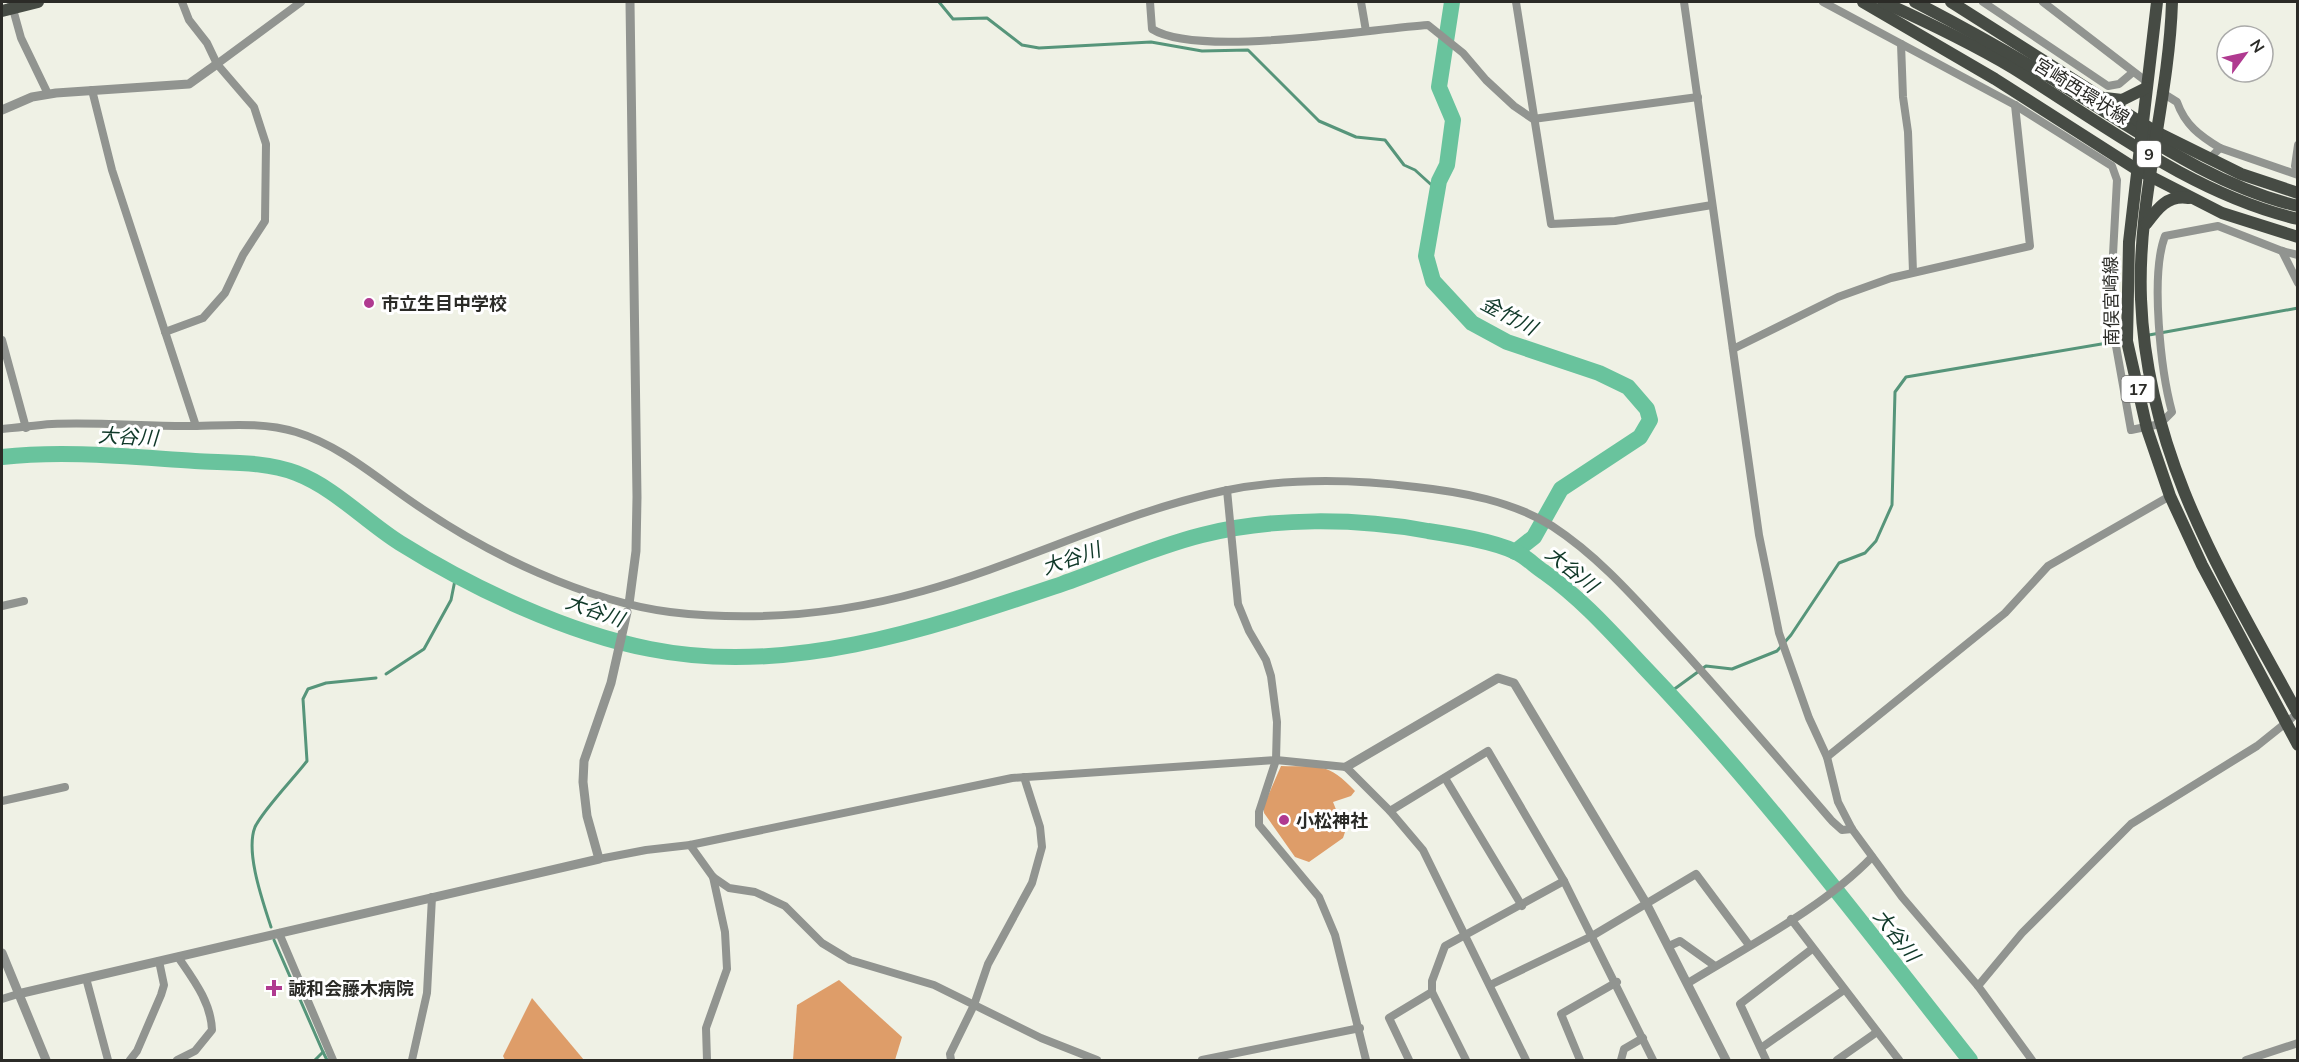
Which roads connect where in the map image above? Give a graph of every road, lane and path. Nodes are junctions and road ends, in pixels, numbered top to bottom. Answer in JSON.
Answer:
{"nodes":[{"id":1,"x":38,"y":2,"type":"edge"},
{"id":2,"x":182,"y":2,"type":"edge"},
{"id":3,"x":301,"y":2,"type":"edge"},
{"id":4,"x":630,"y":2,"type":"edge"},
{"id":5,"x":1150,"y":2,"type":"edge"},
{"id":6,"x":1361,"y":2,"type":"edge"},
{"id":7,"x":1516,"y":2,"type":"edge"},
{"id":8,"x":1684,"y":2,"type":"edge"},
{"id":9,"x":1824,"y":2,"type":"edge"},
{"id":10,"x":1863,"y":2,"type":"edge"},
{"id":11,"x":1883,"y":2,"type":"edge"},
{"id":12,"x":1915,"y":2,"type":"edge"},
{"id":13,"x":1951,"y":2,"type":"edge"},
{"id":14,"x":1983,"y":2,"type":"edge"},
{"id":15,"x":2043,"y":2,"type":"edge"},
{"id":16,"x":2157,"y":2,"type":"edge"},
{"id":17,"x":2172,"y":2,"type":"edge"},
{"id":18,"x":8,"y":7,"type":"edge"},
{"id":19,"x":1366,"y":31,"type":"junction"},
{"id":20,"x":1901,"y":44,"type":"junction"},
{"id":21,"x":2014,"y":63,"type":"junction"},
{"id":22,"x":217,"y":64,"type":"junction"},
{"id":23,"x":2132,"y":73,"type":"junction"},
{"id":24,"x":2147,"y":85,"type":"junction"},
{"id":25,"x":92,"y":90,"type":"junction"},
{"id":26,"x":2161,"y":92,"type":"junction"},
{"id":27,"x":48,"y":94,"type":"junction"},
{"id":28,"x":1698,"y":97,"type":"junction"},
{"id":29,"x":2101,"y":97,"type":"junction"},
{"id":30,"x":2015,"y":105,"type":"junction"},
{"id":31,"x":2,"y":110,"type":"edge"},
{"id":32,"x":1533,"y":119,"type":"junction"},
{"id":33,"x":2142,"y":123,"type":"junction"},
{"id":34,"x":2156,"y":132,"type":"junction"},
{"id":35,"x":2298,"y":145,"type":"edge"},
{"id":36,"x":2220,"y":148,"type":"junction"},
{"id":37,"x":2209,"y":159,"type":"junction"},
{"id":38,"x":2136,"y":170,"type":"junction"},
{"id":39,"x":2298,"y":175,"type":"edge"},
{"id":40,"x":2151,"y":176,"type":"junction"},
{"id":41,"x":2298,"y":193,"type":"edge"},
{"id":42,"x":2196,"y":200,"type":"junction"},
{"id":43,"x":1712,"y":205,"type":"junction"},
{"id":44,"x":2298,"y":206,"type":"edge"},
{"id":45,"x":2298,"y":219,"type":"edge"},
{"id":46,"x":2145,"y":224,"type":"junction"},
{"id":47,"x":2298,"y":237,"type":"edge"},
{"id":48,"x":2144,"y":241,"type":"junction"},
{"id":49,"x":2129,"y":242,"type":"junction"},
{"id":50,"x":2282,"y":252,"type":"junction"},
{"id":51,"x":2298,"y":255,"type":"edge"},
{"id":52,"x":1913,"y":272,"type":"junction"},
{"id":53,"x":2298,"y":283,"type":"edge"},
{"id":54,"x":165,"y":332,"type":"junction"},
{"id":55,"x":2,"y":340,"type":"edge"},
{"id":56,"x":1733,"y":349,"type":"junction"},
{"id":57,"x":2160,"y":424,"type":"junction"},
{"id":58,"x":196,"y":426,"type":"junction"},
{"id":59,"x":2146,"y":427,"type":"junction"},
{"id":60,"x":26,"y":428,"type":"junction"},
{"id":61,"x":2,"y":429,"type":"edge"},
{"id":62,"x":1227,"y":493,"type":"junction"},
{"id":63,"x":2170,"y":496,"type":"junction"},
{"id":64,"x":24,"y":601,"type":"dead end"},
{"id":65,"x":2,"y":606,"type":"edge"},
{"id":66,"x":628,"y":608,"type":"junction"},
{"id":67,"x":2297,"y":714,"type":"edge"},
{"id":68,"x":2286,"y":722,"type":"junction"},
{"id":69,"x":2298,"y":744,"type":"edge"},
{"id":70,"x":1827,"y":757,"type":"junction"},
{"id":71,"x":1276,"y":760,"type":"junction"},
{"id":72,"x":1346,"y":767,"type":"junction"},
{"id":73,"x":1024,"y":777,"type":"junction"},
{"id":74,"x":1445,"y":778,"type":"junction"},
{"id":75,"x":65,"y":787,"type":"dead end"},
{"id":76,"x":2,"y":801,"type":"edge"},
{"id":77,"x":1390,"y":811,"type":"junction"},
{"id":78,"x":1852,"y":829,"type":"junction"},
{"id":79,"x":690,"y":845,"type":"junction"},
{"id":80,"x":1872,"y":857,"type":"junction"},
{"id":81,"x":598,"y":859,"type":"junction"},
{"id":82,"x":713,"y":877,"type":"junction"},
{"id":83,"x":1564,"y":881,"type":"junction"},
{"id":84,"x":432,"y":897,"type":"junction"},
{"id":85,"x":1647,"y":903,"type":"junction"},
{"id":86,"x":1522,"y":906,"type":"junction"},
{"id":87,"x":1791,"y":919,"type":"junction"},
{"id":88,"x":279,"y":933,"type":"junction"},
{"id":89,"x":1466,"y":934,"type":"junction"},
{"id":90,"x":1592,"y":936,"type":"junction"},
{"id":91,"x":1749,"y":945,"type":"junction"},
{"id":92,"x":1669,"y":946,"type":"junction"},
{"id":93,"x":1812,"y":949,"type":"junction"},
{"id":94,"x":2,"y":954,"type":"edge"},
{"id":95,"x":178,"y":957,"type":"junction"},
{"id":96,"x":159,"y":962,"type":"junction"},
{"id":97,"x":1715,"y":966,"type":"junction"},
{"id":98,"x":86,"y":978,"type":"junction"},
{"id":99,"x":1617,"y":982,"type":"junction"},
{"id":100,"x":1688,"y":983,"type":"junction"},
{"id":101,"x":1491,"y":984,"type":"junction"},
{"id":102,"x":1977,"y":986,"type":"junction"},
{"id":103,"x":1844,"y":990,"type":"junction"},
{"id":104,"x":1432,"y":992,"type":"junction"},
{"id":105,"x":18,"y":994,"type":"junction"},
{"id":106,"x":2,"y":999,"type":"edge"},
{"id":107,"x":974,"y":1005,"type":"junction"},
{"id":108,"x":1360,"y":1028,"type":"junction"},
{"id":109,"x":1877,"y":1032,"type":"junction"},
{"id":110,"x":1643,"y":1038,"type":"junction"},
{"id":111,"x":2298,"y":1043,"type":"edge"},
{"id":112,"x":1761,"y":1048,"type":"junction"},
{"id":113,"x":1848,"y":1057,"type":"edge"},
{"id":114,"x":1231,"y":1058,"type":"edge"},
{"id":115,"x":46,"y":1060,"type":"edge"},
{"id":116,"x":108,"y":1060,"type":"edge"},
{"id":117,"x":130,"y":1060,"type":"edge"},
{"id":118,"x":177,"y":1060,"type":"edge"},
{"id":119,"x":333,"y":1060,"type":"edge"},
{"id":120,"x":412,"y":1060,"type":"edge"},
{"id":121,"x":707,"y":1060,"type":"edge"},
{"id":122,"x":951,"y":1060,"type":"edge"},
{"id":123,"x":1097,"y":1060,"type":"edge"},
{"id":124,"x":1203,"y":1060,"type":"edge"},
{"id":125,"x":1366,"y":1060,"type":"edge"},
{"id":126,"x":1409,"y":1060,"type":"edge"},
{"id":127,"x":1466,"y":1060,"type":"edge"},
{"id":128,"x":1526,"y":1060,"type":"edge"},
{"id":129,"x":1580,"y":1060,"type":"edge"},
{"id":130,"x":1621,"y":1060,"type":"edge"},
{"id":131,"x":1653,"y":1060,"type":"edge"},
{"id":132,"x":1726,"y":1060,"type":"edge"},
{"id":133,"x":1766,"y":1060,"type":"edge"},
{"id":134,"x":1837,"y":1060,"type":"edge"},
{"id":135,"x":1899,"y":1060,"type":"edge"},
{"id":136,"x":2032,"y":1060,"type":"edge"},
{"id":137,"x":2246,"y":1060,"type":"edge"}],
"edges":[{"from":1,"to":18,"type":"main road"},
{"from":2,"to":22,"type":"street"},
{"from":3,"to":22,"type":"street"},
{"from":4,"to":66,"type":"street"},
{"from":5,"to":19,"type":"street"},
{"from":6,"to":19,"type":"street"},
{"from":7,"to":32,"type":"street"},
{"from":8,"to":28,"type":"street"},
{"from":9,"to":20,"type":"street"},
{"from":10,"to":38,"type":"main road"},
{"from":11,"to":21,"type":"main road","name":"宮崎西環状線","number":"9"},
{"from":12,"to":21,"type":"main road","name":"宮崎西環状線","number":"9"},
{"from":13,"to":29,"type":"main road"},
{"from":14,"to":23,"type":"street"},
{"from":15,"to":23,"type":"street"},
{"from":16,"to":24,"type":"main road","name":"南俣宮崎線","number":"17"},
{"from":17,"to":26,"type":"main road","name":"南俣宮崎線","number":"17"},
{"from":18,"to":27,"type":"street"},
{"from":19,"to":32,"type":"street"},
{"from":20,"to":30,"type":"street"},
{"from":20,"to":52,"type":"street"},
{"from":21,"to":44,"type":"main road","name":"宮崎西環状線","number":"9"},
{"from":21,"to":45,"type":"main road","name":"宮崎西環状線","number":"9"},
{"from":22,"to":25,"type":"street"},
{"from":22,"to":54,"type":"street"},
{"from":23,"to":24,"type":"street"},
{"from":24,"to":29,"type":"main road"},
{"from":24,"to":33,"type":"main road","name":"南俣宮崎線","number":"17"},
{"from":25,"to":27,"type":"street"},
{"from":25,"to":54,"type":"street"},
{"from":26,"to":34,"type":"main road","name":"南俣宮崎線","number":"17"},
{"from":26,"to":36,"type":"street"},
{"from":27,"to":31,"type":"street"},
{"from":28,"to":32,"type":"street"},
{"from":28,"to":43,"type":"street"},
{"from":29,"to":33,"type":"main road"},
{"from":30,"to":52,"type":"street"},
{"from":30,"to":59,"type":"street"},
{"from":32,"to":43,"type":"street"},
{"from":33,"to":34,"type":"main road"},
{"from":33,"to":38,"type":"main road","name":"南俣宮崎線","number":"17"},
{"from":34,"to":37,"type":"main road"},
{"from":34,"to":40,"type":"main road","name":"南俣宮崎線","number":"17"},
{"from":35,"to":39,"type":"street"},
{"from":36,"to":37,"type":"street"},
{"from":36,"to":39,"type":"street"},
{"from":37,"to":41,"type":"main road"},
{"from":38,"to":40,"type":"main road"},
{"from":38,"to":49,"type":"main road","name":"南俣宮崎線","number":"17"},
{"from":40,"to":42,"type":"main road"},
{"from":40,"to":46,"type":"main road","name":"南俣宮崎線","number":"17"},
{"from":42,"to":46,"type":"main road"},
{"from":42,"to":47,"type":"main road"},
{"from":43,"to":56,"type":"street"},
{"from":46,"to":48,"type":"main road","name":"南俣宮崎線","number":"17"},
{"from":48,"to":49,"type":"street"},
{"from":48,"to":57,"type":"main road","name":"南俣宮崎線","number":"17"},
{"from":49,"to":59,"type":"main road","name":"南俣宮崎線","number":"17"},
{"from":50,"to":51,"type":"street"},
{"from":50,"to":53,"type":"street"},
{"from":50,"to":57,"type":"street"},
{"from":52,"to":56,"type":"street"},
{"from":54,"to":58,"type":"street"},
{"from":55,"to":60,"type":"street"},
{"from":56,"to":70,"type":"street"},
{"from":57,"to":59,"type":"street"},
{"from":57,"to":67,"type":"main road","name":"南俣宮崎線","number":"17"},
{"from":58,"to":60,"type":"street"},
{"from":58,"to":66,"type":"street"},
{"from":59,"to":63,"type":"main road","name":"南俣宮崎線","number":"17"},
{"from":60,"to":61,"type":"street"},
{"from":62,"to":66,"type":"street"},
{"from":62,"to":71,"type":"street"},
{"from":62,"to":78,"type":"street"},
{"from":63,"to":68,"type":"main road","name":"南俣宮崎線","number":"17"},
{"from":63,"to":70,"type":"street"},
{"from":64,"to":65,"type":"street"},
{"from":66,"to":81,"type":"street"},
{"from":67,"to":68,"type":"street"},
{"from":68,"to":69,"type":"main road","name":"南俣宮崎線","number":"17"},
{"from":68,"to":102,"type":"street"},
{"from":70,"to":78,"type":"street"},
{"from":71,"to":72,"type":"street"},
{"from":71,"to":73,"type":"street"},
{"from":71,"to":108,"type":"street"},
{"from":72,"to":77,"type":"street"},
{"from":72,"to":85,"type":"street"},
{"from":73,"to":79,"type":"street"},
{"from":73,"to":107,"type":"street"},
{"from":74,"to":77,"type":"street"},
{"from":74,"to":83,"type":"street"},
{"from":74,"to":86,"type":"street"},
{"from":75,"to":76,"type":"street"},
{"from":77,"to":89,"type":"street"},
{"from":78,"to":80,"type":"street"},
{"from":79,"to":81,"type":"street"},
{"from":79,"to":82,"type":"street"},
{"from":80,"to":87,"type":"street"},
{"from":80,"to":102,"type":"street"},
{"from":81,"to":84,"type":"street"},
{"from":82,"to":107,"type":"street"},
{"from":82,"to":121,"type":"street"},
{"from":83,"to":86,"type":"street"},
{"from":83,"to":90,"type":"street"},
{"from":84,"to":88,"type":"street"},
{"from":84,"to":120,"type":"street"},
{"from":85,"to":90,"type":"street"},
{"from":85,"to":91,"type":"street"},
{"from":85,"to":92,"type":"street"},
{"from":86,"to":89,"type":"street"},
{"from":87,"to":91,"type":"street"},
{"from":87,"to":93,"type":"street"},
{"from":88,"to":95,"type":"street"},
{"from":88,"to":119,"type":"street"},
{"from":89,"to":101,"type":"street"},
{"from":89,"to":104,"type":"street"},
{"from":90,"to":99,"type":"street"},
{"from":90,"to":101,"type":"street"},
{"from":91,"to":97,"type":"street"},
{"from":92,"to":97,"type":"street"},
{"from":92,"to":100,"type":"street"},
{"from":93,"to":103,"type":"street"},
{"from":93,"to":112,"type":"street"},
{"from":94,"to":105,"type":"street"},
{"from":95,"to":96,"type":"street"},
{"from":95,"to":118,"type":"street"},
{"from":96,"to":98,"type":"street"},
{"from":96,"to":117,"type":"street"},
{"from":97,"to":100,"type":"street"},
{"from":98,"to":105,"type":"street"},
{"from":98,"to":116,"type":"street"},
{"from":99,"to":110,"type":"street"},
{"from":99,"to":129,"type":"street"},
{"from":100,"to":132,"type":"street"},
{"from":101,"to":128,"type":"street"},
{"from":102,"to":136,"type":"street"},
{"from":103,"to":109,"type":"street"},
{"from":103,"to":112,"type":"street"},
{"from":104,"to":126,"type":"street"},
{"from":104,"to":127,"type":"street"},
{"from":105,"to":106,"type":"street"},
{"from":105,"to":115,"type":"street"},
{"from":107,"to":122,"type":"street"},
{"from":107,"to":123,"type":"street"},
{"from":108,"to":114,"type":"street"},
{"from":108,"to":125,"type":"street"},
{"from":109,"to":113,"type":"street"},
{"from":109,"to":135,"type":"street"},
{"from":110,"to":130,"type":"street"},
{"from":110,"to":131,"type":"street"},
{"from":111,"to":137,"type":"street"},
{"from":112,"to":133,"type":"street"},
{"from":113,"to":134,"type":"street"},
{"from":114,"to":124,"type":"street"}]}
